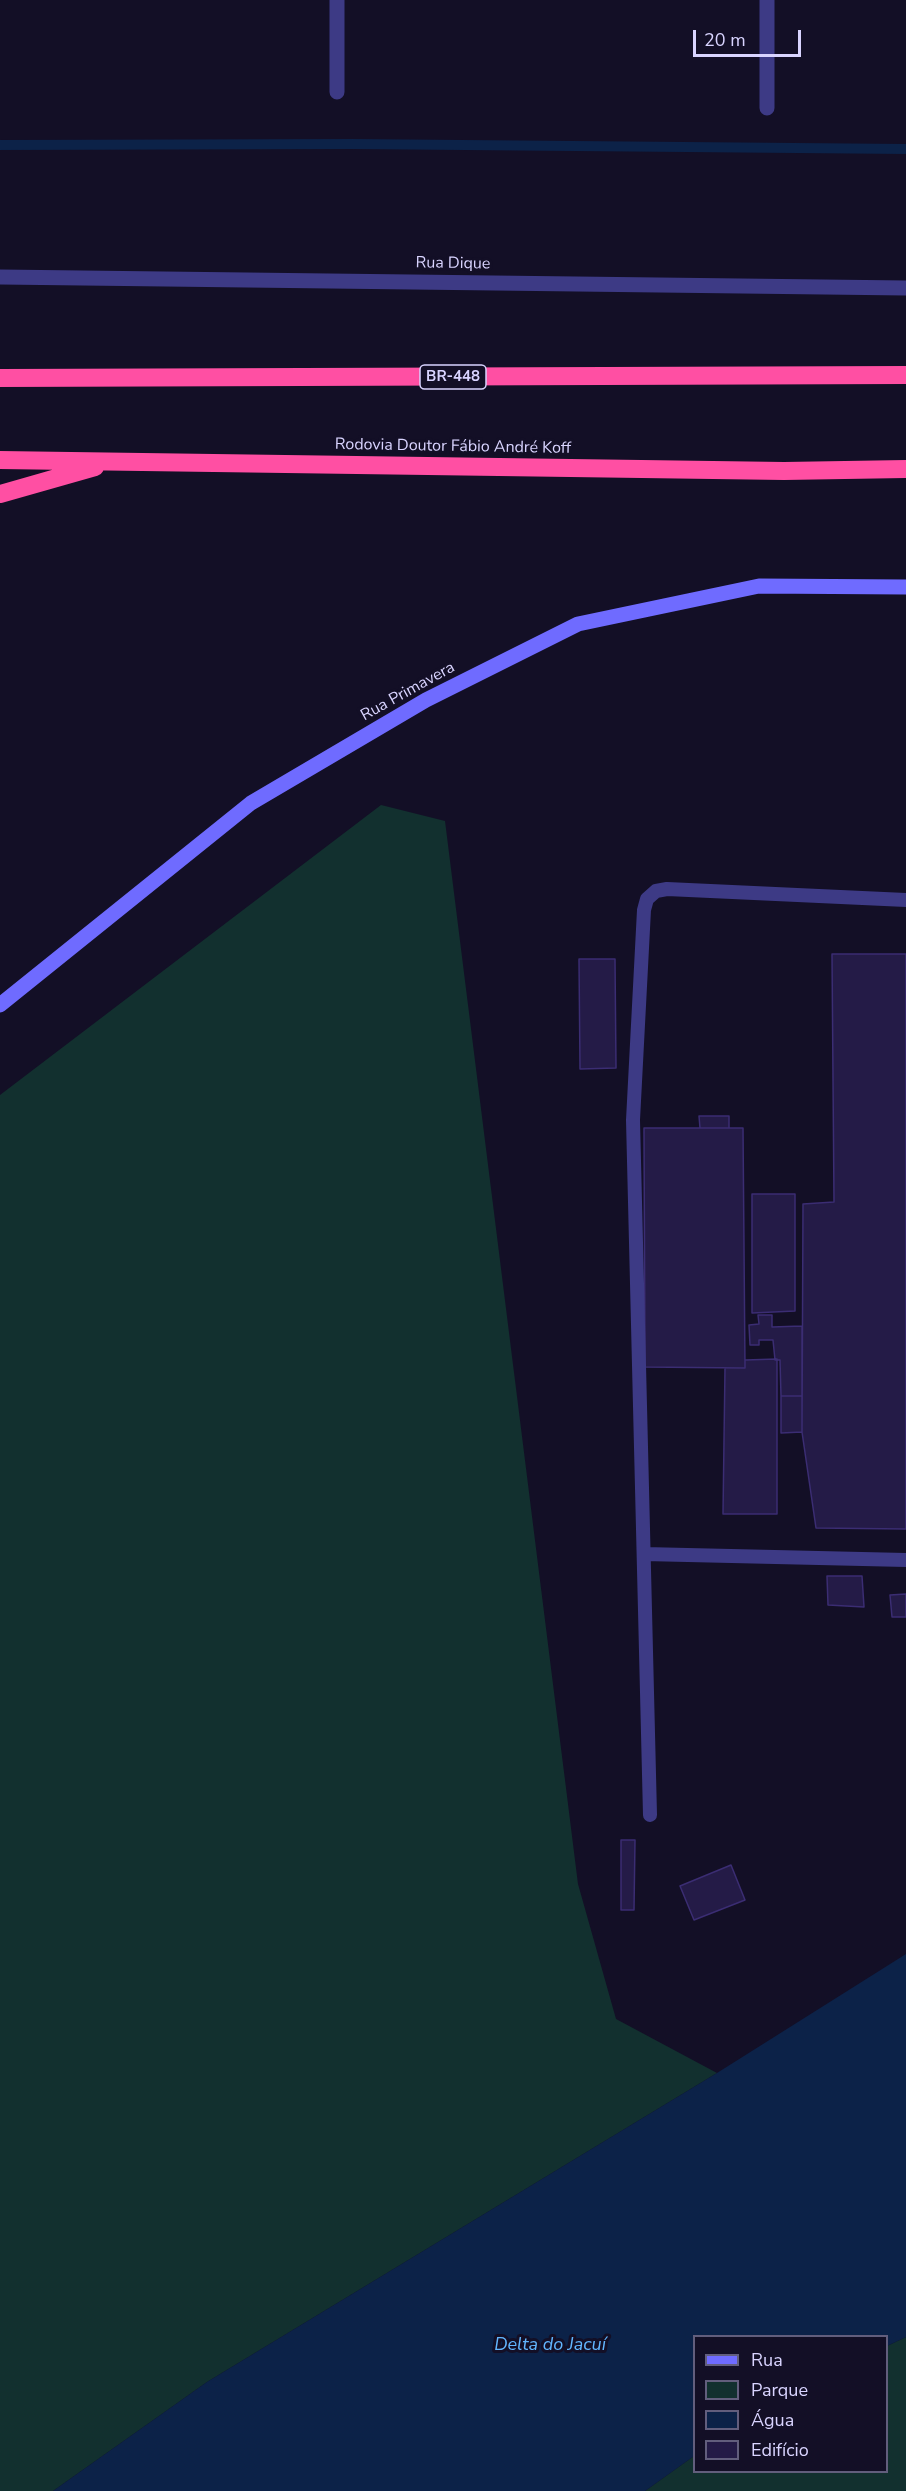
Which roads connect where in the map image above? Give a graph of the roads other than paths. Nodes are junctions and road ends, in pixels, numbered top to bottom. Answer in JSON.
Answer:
{"nodes":[{"id":1,"x":337,"y":0,"type":"edge"},
{"id":2,"x":767,"y":0,"type":"edge"},
{"id":3,"x":337,"y":92,"type":"dead end"},
{"id":4,"x":767,"y":108,"type":"dead end"},
{"id":5,"x":0,"y":277,"type":"edge"},
{"id":6,"x":906,"y":288,"type":"edge"},
{"id":7,"x":906,"y":375,"type":"edge"},
{"id":8,"x":0,"y":378,"type":"edge"},
{"id":9,"x":0,"y":460,"type":"edge"},
{"id":10,"x":111,"y":462,"type":"junction"},
{"id":11,"x":906,"y":469,"type":"edge"},
{"id":12,"x":0,"y":494,"type":"edge"},
{"id":13,"x":906,"y":588,"type":"edge"},
{"id":14,"x":906,"y":900,"type":"edge"},
{"id":15,"x":0,"y":1005,"type":"edge"},
{"id":16,"x":644,"y":1554,"type":"junction"},
{"id":17,"x":906,"y":1560,"type":"edge"},
{"id":18,"x":650,"y":1815,"type":"dead end"}],
"edges":[{"from":1,"to":3,"type":"street"},
{"from":2,"to":4,"type":"street"},
{"from":5,"to":6,"type":"street","name":"Rua Dique"},
{"from":7,"to":8,"type":"highway","number":"BR-448"},
{"from":9,"to":10,"type":"highway","name":"Rodovia Doutor Fábio André Koff"},
{"from":10,"to":11,"type":"highway","name":"Rodovia Doutor Fábio André Koff"},
{"from":10,"to":12,"type":"highway"},
{"from":13,"to":15,"type":"main road","name":"Rua Primavera"},
{"from":14,"to":16,"type":"lane"},
{"from":16,"to":17,"type":"lane"},
{"from":16,"to":18,"type":"lane"}]}
